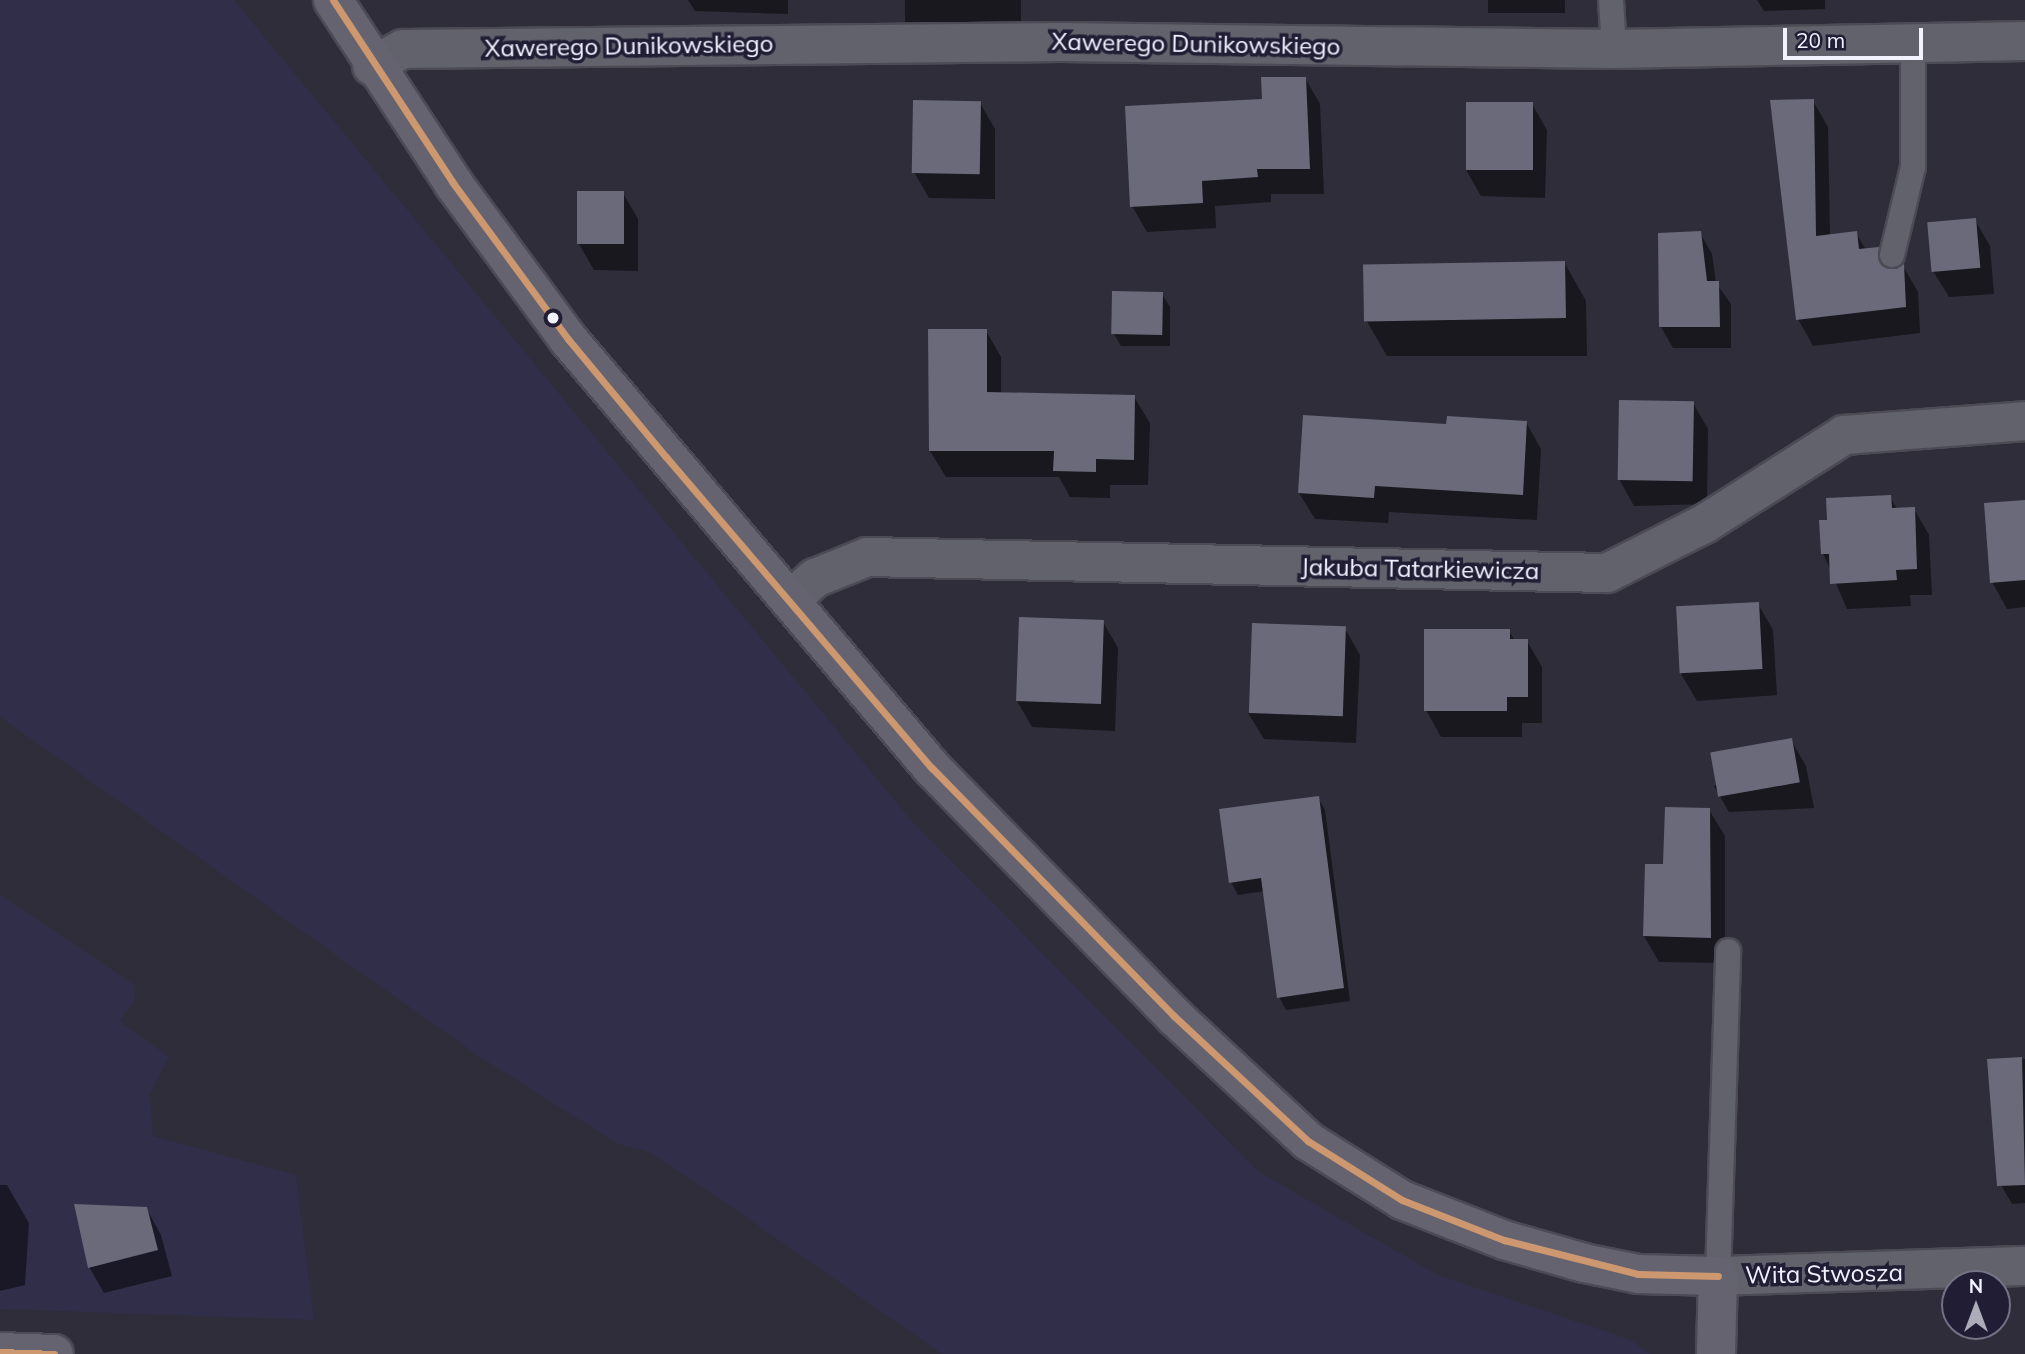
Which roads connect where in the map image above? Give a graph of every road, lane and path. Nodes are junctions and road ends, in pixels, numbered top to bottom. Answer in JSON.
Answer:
{"nodes":[{"id":1,"x":333,"y":0,"type":"edge"},
{"id":2,"x":1611,"y":0,"type":"edge"},
{"id":3,"x":2025,"y":41,"type":"edge"},
{"id":4,"x":1913,"y":43,"type":"junction"},
{"id":5,"x":1614,"y":49,"type":"junction"},
{"id":6,"x":372,"y":66,"type":"junction"},
{"id":7,"x":1892,"y":255,"type":"dead end"},
{"id":8,"x":2025,"y":421,"type":"edge"},
{"id":9,"x":790,"y":601,"type":"junction"},
{"id":10,"x":1728,"y":951,"type":"dead end"},
{"id":11,"x":2025,"y":1266,"type":"edge"},
{"id":12,"x":1718,"y":1276,"type":"junction"},
{"id":13,"x":0,"y":1352,"type":"edge"},
{"id":14,"x":54,"y":1354,"type":"edge"},
{"id":15,"x":1716,"y":1354,"type":"edge"}],
"edges":[{"from":1,"to":6,"type":"street","name":"Wita Stwosza"},
{"from":2,"to":5,"type":"lane"},
{"from":3,"to":4,"type":"street","name":"Xawerego Dunikowskiego"},
{"from":4,"to":5,"type":"street","name":"Xawerego Dunikowskiego"},
{"from":4,"to":7,"type":"lane"},
{"from":5,"to":6,"type":"street","name":"Xawerego Dunikowskiego"},
{"from":6,"to":9,"type":"street","name":"Wita Stwosza"},
{"from":8,"to":9,"type":"street","name":"Jakuba Tatarkiewicza"},
{"from":9,"to":12,"type":"street","name":"Wita Stwosza"},
{"from":10,"to":12,"type":"lane"},
{"from":11,"to":12,"type":"street","name":"Wita Stwosza"},
{"from":12,"to":15,"type":"street"},
{"from":13,"to":14,"type":"street"}]}
